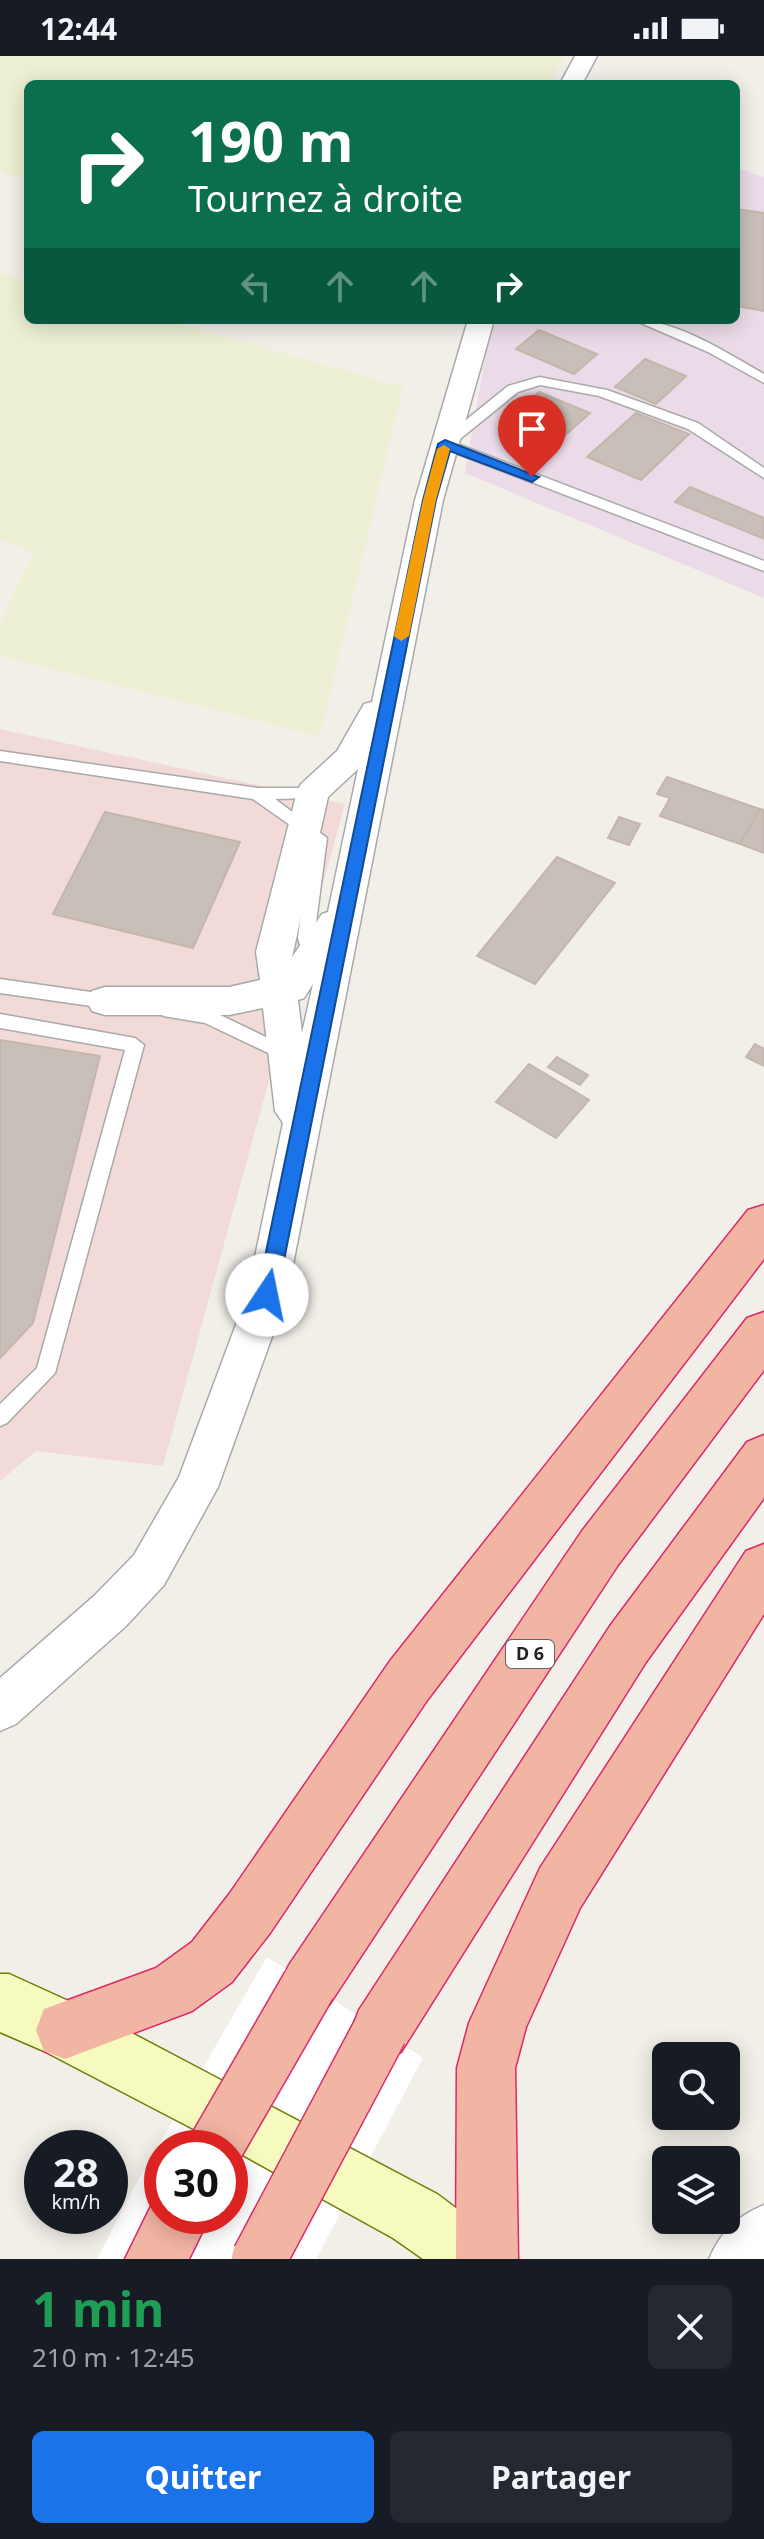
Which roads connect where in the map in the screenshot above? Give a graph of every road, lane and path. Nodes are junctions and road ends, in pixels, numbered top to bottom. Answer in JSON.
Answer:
{"nodes":[{"id":1,"x":586,"y":56,"type":"edge"},
{"id":2,"x":573,"y":80,"type":"edge"},
{"id":3,"x":480,"y":324,"type":"edge"},
{"id":4,"x":650,"y":324,"type":"edge"},
{"id":5,"x":764,"y":379,"type":"edge"},
{"id":6,"x":445,"y":444,"type":"junction"},
{"id":7,"x":764,"y":474,"type":"edge"},
{"id":8,"x":764,"y":566,"type":"edge"},
{"id":9,"x":392,"y":682,"type":"junction"},
{"id":10,"x":0,"y":756,"type":"edge"},
{"id":11,"x":313,"y":792,"type":"junction"},
{"id":12,"x":257,"y":794,"type":"junction"},
{"id":13,"x":304,"y":827,"type":"junction"},
{"id":14,"x":348,"y":897,"type":"junction"},
{"id":15,"x":312,"y":959,"type":"junction"},
{"id":16,"x":0,"y":986,"type":"edge"},
{"id":17,"x":279,"y":990,"type":"junction"},
{"id":18,"x":327,"y":992,"type":"junction"},
{"id":19,"x":105,"y":1001,"type":"junction"},
{"id":20,"x":0,"y":1021,"type":"edge"},
{"id":21,"x":287,"y":1055,"type":"junction"},
{"id":22,"x":298,"y":1141,"type":"junction"},
{"id":23,"x":764,"y":1224,"type":"edge"},
{"id":24,"x":764,"y":1333,"type":"edge"},
{"id":25,"x":0,"y":1417,"type":"edge"},
{"id":26,"x":764,"y":1458,"type":"edge"},
{"id":27,"x":764,"y":1568,"type":"edge"},
{"id":28,"x":0,"y":1708,"type":"edge"},
{"id":29,"x":3,"y":1999,"type":"edge"},
{"id":30,"x":65,"y":2030,"type":"junction"},
{"id":31,"x":225,"y":2130,"type":"edge"},
{"id":32,"x":169,"y":2234,"type":"edge"},
{"id":33,"x":764,"y":2236,"type":"edge"},
{"id":34,"x":156,"y":2259,"type":"edge"},
{"id":35,"x":259,"y":2259,"type":"edge"},
{"id":36,"x":463,"y":2259,"type":"edge"},
{"id":37,"x":487,"y":2259,"type":"edge"},
{"id":38,"x":740,"y":2259,"type":"edge"}],
"edges":[{"from":1,"to":2,"type":"street"},
{"from":3,"to":6,"type":"street"},
{"from":4,"to":5,"type":"lane"},
{"from":6,"to":7,"type":"lane"},
{"from":6,"to":8,"type":"lane"},
{"from":6,"to":9,"type":"street"},
{"from":9,"to":11,"type":"street"},
{"from":9,"to":14,"type":"street"},
{"from":10,"to":12,"type":"lane"},
{"from":11,"to":12,"type":"lane"},
{"from":11,"to":13,"type":"street"},
{"from":12,"to":13,"type":"lane"},
{"from":13,"to":15,"type":"lane"},
{"from":13,"to":17,"type":"street"},
{"from":14,"to":15,"type":"street"},
{"from":14,"to":18,"type":"street"},
{"from":15,"to":17,"type":"street"},
{"from":15,"to":18,"type":"lane"},
{"from":16,"to":19,"type":"lane"},
{"from":17,"to":19,"type":"street"},
{"from":17,"to":21,"type":"street"},
{"from":18,"to":22,"type":"street"},
{"from":19,"to":21,"type":"lane"},
{"from":20,"to":25,"type":"lane"},
{"from":21,"to":22,"type":"street"},
{"from":22,"to":28,"type":"street"},
{"from":23,"to":30,"type":"highway"},
{"from":24,"to":31,"type":"highway","number":"D 6","bridge":true},
{"from":26,"to":35,"type":"highway","bridge":true},
{"from":27,"to":37,"type":"highway"},
{"from":29,"to":30,"type":"main road"},
{"from":30,"to":36,"type":"main road"},
{"from":32,"to":34,"type":"highway"},
{"from":33,"to":38,"type":"street"}]}
